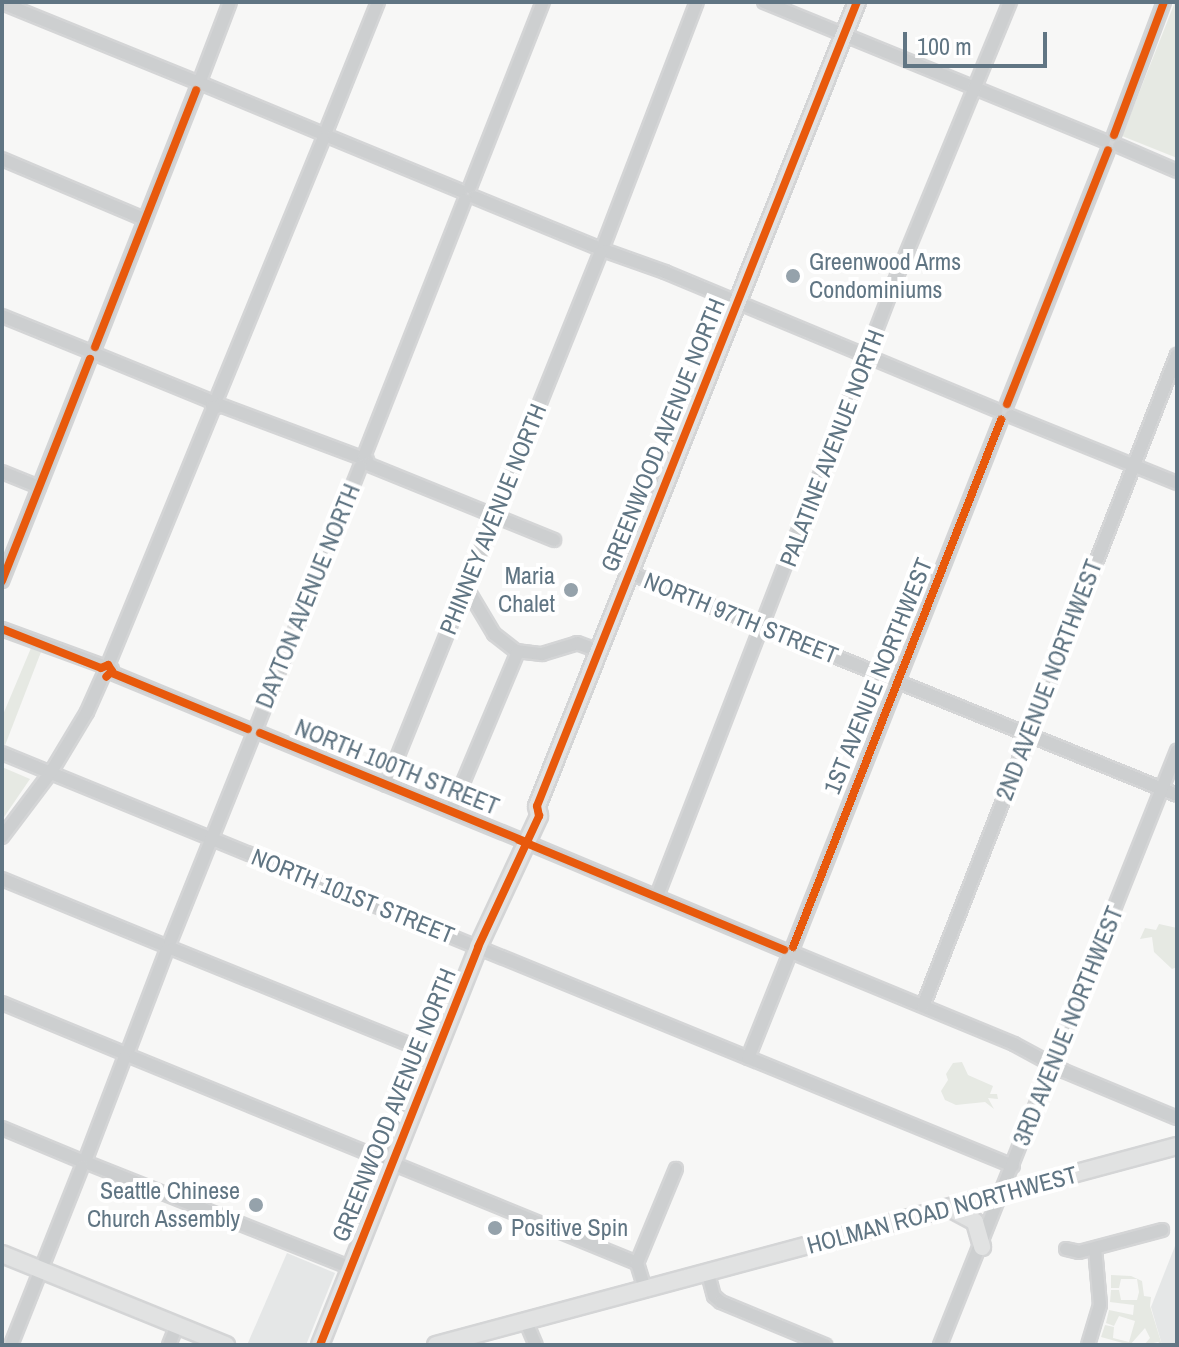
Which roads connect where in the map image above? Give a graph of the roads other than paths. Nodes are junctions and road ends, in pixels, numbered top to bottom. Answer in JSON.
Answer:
{"nodes":[{"id":1,"x":230,"y":2,"type":"edge"},
{"id":2,"x":378,"y":2,"type":"edge"},
{"id":3,"x":543,"y":2,"type":"edge"},
{"id":4,"x":697,"y":2,"type":"edge"},
{"id":5,"x":764,"y":2,"type":"edge"},
{"id":6,"x":857,"y":2,"type":"edge"},
{"id":7,"x":1010,"y":2,"type":"edge"},
{"id":8,"x":1164,"y":2,"type":"edge"},
{"id":9,"x":2,"y":3,"type":"edge"},
{"id":10,"x":844,"y":35,"type":"junction"},
{"id":11,"x":199,"y":84,"type":"junction"},
{"id":12,"x":976,"y":89,"type":"junction"},
{"id":13,"x":325,"y":135,"type":"junction"},
{"id":14,"x":1111,"y":143,"type":"junction"},
{"id":15,"x":2,"y":159,"type":"edge"},
{"id":16,"x":1177,"y":171,"type":"edge"},
{"id":17,"x":467,"y":194,"type":"junction"},
{"id":18,"x":144,"y":219,"type":"junction"},
{"id":19,"x":602,"y":249,"type":"junction"},
{"id":20,"x":737,"y":304,"type":"junction"},
{"id":21,"x":2,"y":316,"type":"edge"},
{"id":22,"x":92,"y":353,"type":"junction"},
{"id":23,"x":1177,"y":355,"type":"edge"},
{"id":24,"x":868,"y":357,"type":"junction"},
{"id":25,"x":215,"y":403,"type":"junction"},
{"id":26,"x":1004,"y":412,"type":"junction"},
{"id":27,"x":362,"y":461,"type":"junction"},
{"id":28,"x":1133,"y":465,"type":"junction"},
{"id":29,"x":2,"y":472,"type":"edge"},
{"id":30,"x":1177,"y":483,"type":"edge"},
{"id":31,"x":39,"y":487,"type":"junction"},
{"id":32,"x":492,"y":517,"type":"junction"},
{"id":33,"x":554,"y":540,"type":"dead end"},
{"id":34,"x":630,"y":573,"type":"junction"},
{"id":35,"x":2,"y":581,"type":"edge"},
{"id":36,"x":466,"y":587,"type":"junction"},
{"id":37,"x":763,"y":626,"type":"junction"},
{"id":38,"x":2,"y":629,"type":"edge"},
{"id":39,"x":599,"y":651,"type":"junction"},
{"id":40,"x":518,"y":652,"type":"junction"},
{"id":41,"x":106,"y":671,"type":"junction"},
{"id":42,"x":897,"y":682,"type":"junction"},
{"id":43,"x":254,"y":732,"type":"junction"},
{"id":44,"x":1028,"y":734,"type":"junction"},
{"id":45,"x":1177,"y":751,"type":"edge"},
{"id":46,"x":2,"y":753,"type":"edge"},
{"id":47,"x":51,"y":772,"type":"junction"},
{"id":48,"x":386,"y":785,"type":"junction"},
{"id":49,"x":1162,"y":789,"type":"junction"},
{"id":50,"x":1177,"y":795,"type":"edge"},
{"id":51,"x":451,"y":811,"type":"junction"},
{"id":52,"x":2,"y":837,"type":"edge"},
{"id":53,"x":211,"y":839,"type":"junction"},
{"id":54,"x":524,"y":841,"type":"junction"},
{"id":55,"x":2,"y":879,"type":"edge"},
{"id":56,"x":657,"y":896,"type":"junction"},
{"id":57,"x":168,"y":947,"type":"junction"},
{"id":58,"x":478,"y":947,"type":"junction"},
{"id":59,"x":790,"y":952,"type":"junction"},
{"id":60,"x":2,"y":1003,"type":"edge"},
{"id":61,"x":923,"y":1006,"type":"junction"},
{"id":62,"x":126,"y":1054,"type":"junction"},
{"id":63,"x":436,"y":1055,"type":"junction"},
{"id":64,"x":748,"y":1058,"type":"junction"},
{"id":65,"x":1052,"y":1065,"type":"junction"},
{"id":66,"x":1177,"y":1118,"type":"edge"},
{"id":67,"x":2,"y":1128,"type":"edge"},
{"id":68,"x":1177,"y":1146,"type":"edge"},
{"id":69,"x":393,"y":1161,"type":"junction"},
{"id":70,"x":85,"y":1162,"type":"junction"},
{"id":71,"x":1013,"y":1166,"type":"junction"},
{"id":72,"x":676,"y":1169,"type":"dead end"},
{"id":73,"x":1002,"y":1195,"type":"junction"},
{"id":74,"x":951,"y":1209,"type":"junction"},
{"id":75,"x":1162,"y":1230,"type":"dead end"},
{"id":76,"x":982,"y":1247,"type":"junction"},
{"id":77,"x":1095,"y":1248,"type":"junction"},
{"id":78,"x":1066,"y":1249,"type":"dead end"},
{"id":79,"x":2,"y":1254,"type":"edge"},
{"id":80,"x":637,"y":1263,"type":"junction"},
{"id":81,"x":351,"y":1268,"type":"junction"},
{"id":82,"x":42,"y":1270,"type":"junction"},
{"id":83,"x":708,"y":1274,"type":"junction"},
{"id":84,"x":645,"y":1290,"type":"junction"},
{"id":85,"x":331,"y":1317,"type":"junction"},
{"id":86,"x":526,"y":1322,"type":"junction"},
{"id":87,"x":177,"y":1325,"type":"junction"},
{"id":88,"x":11,"y":1345,"type":"edge"},
{"id":89,"x":169,"y":1345,"type":"edge"},
{"id":90,"x":226,"y":1345,"type":"edge"},
{"id":91,"x":320,"y":1345,"type":"edge"},
{"id":92,"x":335,"y":1345,"type":"edge"},
{"id":93,"x":436,"y":1345,"type":"edge"},
{"id":94,"x":536,"y":1345,"type":"edge"},
{"id":95,"x":825,"y":1345,"type":"edge"},
{"id":96,"x":940,"y":1345,"type":"edge"},
{"id":97,"x":1088,"y":1345,"type":"edge"}],
"edges":[{"from":1,"to":11,"type":"street"},
{"from":2,"to":13,"type":"street"},
{"from":3,"to":17,"type":"street","name":"DAYTON AVENUE NORTH"},
{"from":4,"to":19,"type":"street","name":"PHINNEY AVENUE NORTH"},
{"from":5,"to":10,"type":"street"},
{"from":6,"to":10,"type":"main road","name":"GREENWOOD AVENUE NORTH"},
{"from":7,"to":12,"type":"street","name":"PALATINE AVENUE NORTH"},
{"from":8,"to":14,"type":"street","name":"1ST AVENUE NORTHWEST"},
{"from":9,"to":11,"type":"street"},
{"from":10,"to":12,"type":"street"},
{"from":10,"to":20,"type":"main road","name":"GREENWOOD AVENUE NORTH"},
{"from":11,"to":13,"type":"street"},
{"from":11,"to":18,"type":"street"},
{"from":12,"to":14,"type":"street"},
{"from":12,"to":24,"type":"street","name":"PALATINE AVENUE NORTH"},
{"from":13,"to":17,"type":"street"},
{"from":13,"to":25,"type":"street"},
{"from":14,"to":16,"type":"street"},
{"from":14,"to":26,"type":"street","name":"1ST AVENUE NORTHWEST"},
{"from":15,"to":18,"type":"street"},
{"from":17,"to":19,"type":"street"},
{"from":17,"to":27,"type":"street","name":"DAYTON AVENUE NORTH"},
{"from":18,"to":22,"type":"street"},
{"from":19,"to":20,"type":"street"},
{"from":19,"to":32,"type":"street","name":"PHINNEY AVENUE NORTH"},
{"from":20,"to":24,"type":"street"},
{"from":20,"to":34,"type":"main road","name":"GREENWOOD AVENUE NORTH"},
{"from":21,"to":22,"type":"street"},
{"from":22,"to":25,"type":"street"},
{"from":22,"to":31,"type":"street"},
{"from":23,"to":28,"type":"street","name":"2ND AVENUE NORTHWEST"},
{"from":24,"to":26,"type":"street"},
{"from":24,"to":37,"type":"street","name":"PALATINE AVENUE NORTH"},
{"from":25,"to":27,"type":"street"},
{"from":25,"to":41,"type":"street"},
{"from":26,"to":28,"type":"street"},
{"from":26,"to":42,"type":"street","name":"1ST AVENUE NORTHWEST"},
{"from":27,"to":32,"type":"street"},
{"from":27,"to":43,"type":"street","name":"DAYTON AVENUE NORTH"},
{"from":28,"to":30,"type":"street"},
{"from":28,"to":44,"type":"street","name":"2ND AVENUE NORTHWEST"},
{"from":29,"to":31,"type":"street"},
{"from":31,"to":35,"type":"street"},
{"from":32,"to":33,"type":"street"},
{"from":32,"to":36,"type":"street","name":"PHINNEY AVENUE NORTH"},
{"from":34,"to":37,"type":"street","name":"NORTH 97TH STREET"},
{"from":34,"to":39,"type":"main road","name":"GREENWOOD AVENUE NORTH"},
{"from":36,"to":40,"type":"street"},
{"from":36,"to":48,"type":"street","name":"PHINNEY AVENUE NORTH"},
{"from":37,"to":42,"type":"street","name":"NORTH 97TH STREET"},
{"from":37,"to":56,"type":"street","name":"PALATINE AVENUE NORTH"},
{"from":38,"to":41,"type":"street","name":"NORTH 100TH STREET"},
{"from":39,"to":40,"type":"street"},
{"from":39,"to":54,"type":"main road","name":"GREENWOOD AVENUE NORTH"},
{"from":40,"to":51,"type":"street"},
{"from":41,"to":43,"type":"street","name":"NORTH 100TH STREET"},
{"from":41,"to":47,"type":"street"},
{"from":42,"to":44,"type":"street","name":"NORTH 97TH STREET"},
{"from":42,"to":59,"type":"street","name":"1ST AVENUE NORTHWEST"},
{"from":43,"to":48,"type":"street","name":"NORTH 100TH STREET"},
{"from":43,"to":53,"type":"street","name":"DAYTON AVENUE NORTH"},
{"from":44,"to":49,"type":"street","name":"NORTH 97TH STREET"},
{"from":44,"to":61,"type":"street","name":"2ND AVENUE NORTHWEST"},
{"from":45,"to":49,"type":"street","name":"3RD AVENUE NORTHWEST"},
{"from":46,"to":47,"type":"street","name":"NORTH 101ST STREET"},
{"from":47,"to":52,"type":"street"},
{"from":47,"to":53,"type":"street","name":"NORTH 101ST STREET"},
{"from":48,"to":51,"type":"street","name":"NORTH 100TH STREET"},
{"from":49,"to":50,"type":"street","name":"NORTH 97TH STREET"},
{"from":49,"to":65,"type":"street","name":"3RD AVENUE NORTHWEST"},
{"from":51,"to":54,"type":"street","name":"NORTH 100TH STREET"},
{"from":53,"to":57,"type":"street","name":"DAYTON AVENUE NORTH"},
{"from":53,"to":58,"type":"street","name":"NORTH 101ST STREET"},
{"from":54,"to":56,"type":"street","name":"NORTH 100TH STREET"},
{"from":54,"to":58,"type":"main road","name":"GREENWOOD AVENUE NORTH"},
{"from":55,"to":57,"type":"street"},
{"from":56,"to":59,"type":"street","name":"NORTH 100TH STREET"},
{"from":57,"to":62,"type":"street","name":"DAYTON AVENUE NORTH"},
{"from":57,"to":63,"type":"street"},
{"from":58,"to":63,"type":"main road","name":"GREENWOOD AVENUE NORTH"},
{"from":58,"to":64,"type":"street","name":"NORTH 101ST STREET"},
{"from":59,"to":61,"type":"street","name":"NORTH 100TH STREET"},
{"from":59,"to":64,"type":"street","name":"1ST AVENUE NORTHWEST"},
{"from":60,"to":62,"type":"street"},
{"from":61,"to":65,"type":"street","name":"NORTH 100TH STREET"},
{"from":62,"to":69,"type":"street"},
{"from":62,"to":70,"type":"street","name":"DAYTON AVENUE NORTH"},
{"from":63,"to":69,"type":"main road","name":"GREENWOOD AVENUE NORTH"},
{"from":64,"to":71,"type":"street","name":"NORTH 101ST STREET"},
{"from":65,"to":66,"type":"street","name":"NORTH 100TH STREET"},
{"from":65,"to":71,"type":"street","name":"3RD AVENUE NORTHWEST"},
{"from":67,"to":70,"type":"street"},
{"from":68,"to":73,"type":"main road","name":"HOLMAN ROAD NORTHWEST"},
{"from":69,"to":80,"type":"street"},
{"from":69,"to":81,"type":"main road","name":"GREENWOOD AVENUE NORTH"},
{"from":70,"to":81,"type":"street"},
{"from":70,"to":82,"type":"street","name":"DAYTON AVENUE NORTH"},
{"from":71,"to":73,"type":"street","name":"3RD AVENUE NORTHWEST"},
{"from":72,"to":80,"type":"street"},
{"from":73,"to":74,"type":"main road","name":"HOLMAN ROAD NORTHWEST"},
{"from":73,"to":76,"type":"street","name":"3RD AVENUE NORTHWEST"},
{"from":74,"to":76,"type":"main road"},
{"from":74,"to":83,"type":"main road","name":"HOLMAN ROAD NORTHWEST"},
{"from":75,"to":77,"type":"street"},
{"from":76,"to":96,"type":"street","name":"3RD AVENUE NORTHWEST"},
{"from":77,"to":78,"type":"street"},
{"from":77,"to":97,"type":"street"},
{"from":79,"to":82,"type":"main road"},
{"from":80,"to":84,"type":"street"},
{"from":81,"to":85,"type":"main road","name":"GREENWOOD AVENUE NORTH"},
{"from":82,"to":87,"type":"main road"},
{"from":82,"to":88,"type":"street","name":"DAYTON AVENUE NORTH"},
{"from":83,"to":84,"type":"main road","name":"HOLMAN ROAD NORTHWEST"},
{"from":83,"to":95,"type":"street"},
{"from":84,"to":86,"type":"main road","name":"HOLMAN ROAD NORTHWEST"},
{"from":85,"to":91,"type":"main road","name":"GREENWOOD AVENUE NORTH"},
{"from":85,"to":92,"type":"main road"},
{"from":86,"to":93,"type":"main road","name":"HOLMAN ROAD NORTHWEST"},
{"from":86,"to":94,"type":"street"},
{"from":87,"to":89,"type":"street"},
{"from":87,"to":90,"type":"main road"}]}
